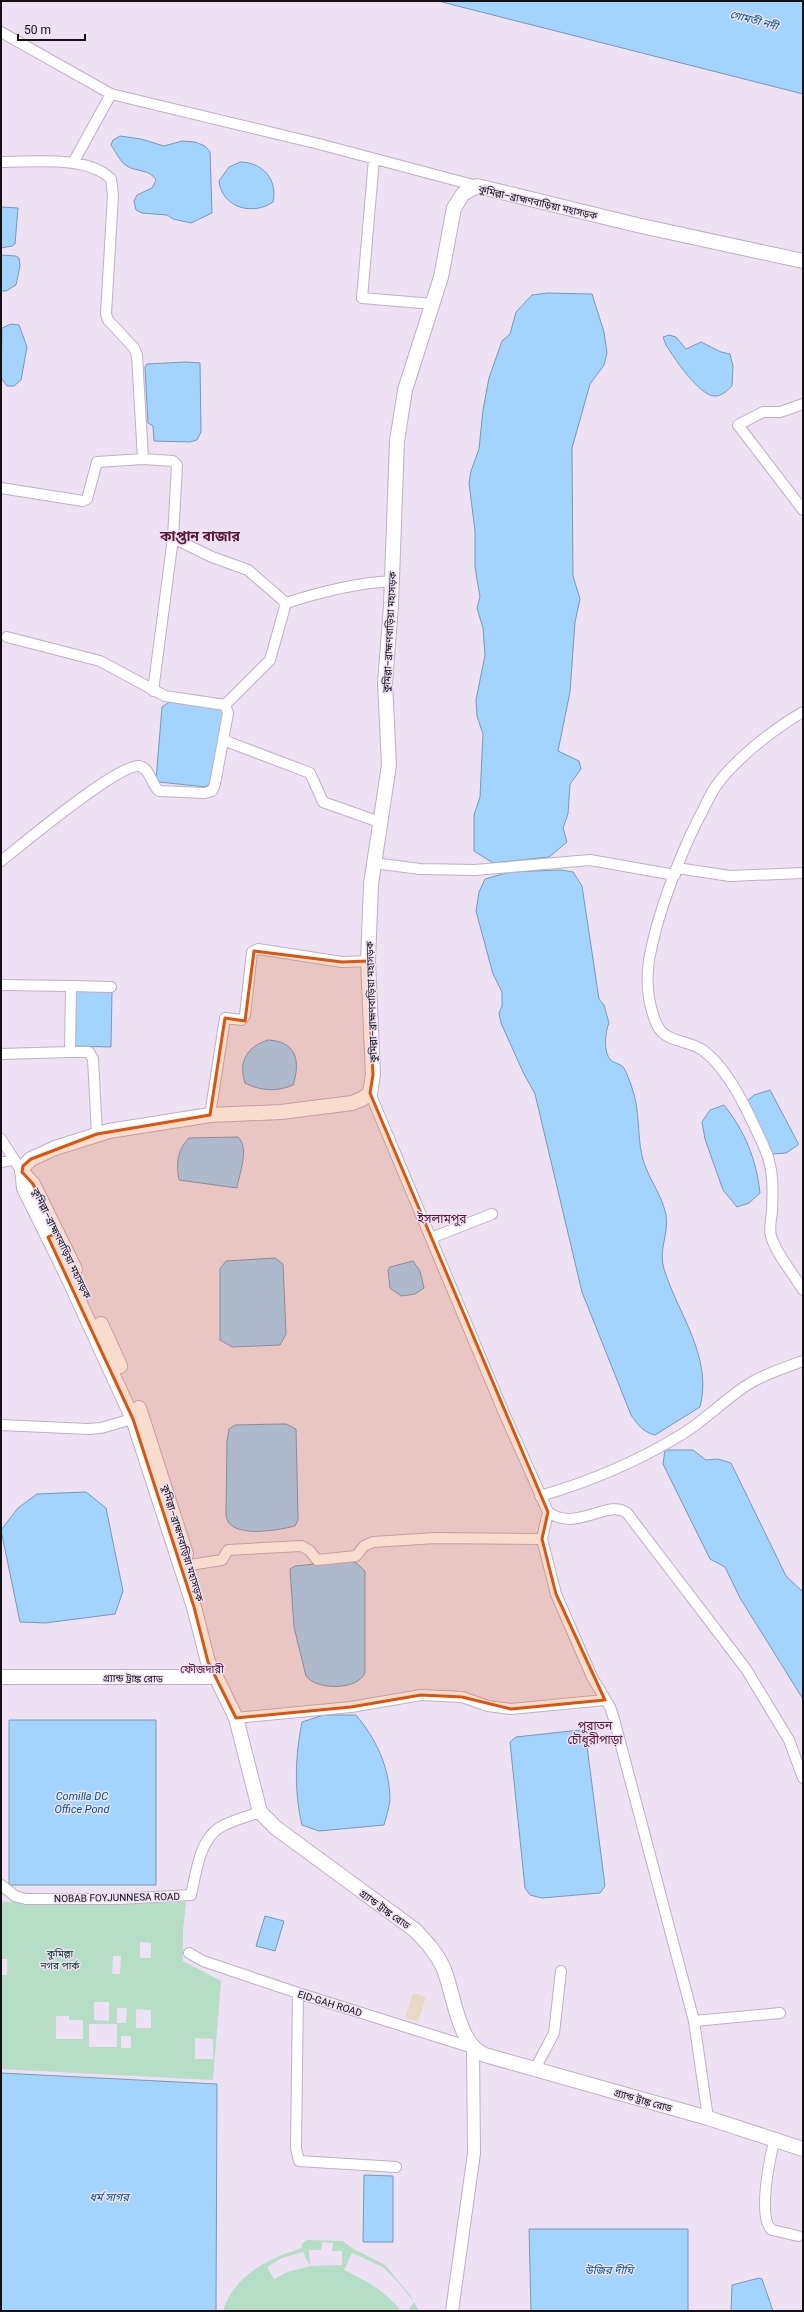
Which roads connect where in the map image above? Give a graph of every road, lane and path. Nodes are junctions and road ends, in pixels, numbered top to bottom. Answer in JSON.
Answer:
{"nodes":[{"id":1,"x":1,"y":32,"type":"edge"},
{"id":2,"x":111,"y":94,"type":"junction"},
{"id":3,"x":374,"y":159,"type":"junction"},
{"id":4,"x":1,"y":162,"type":"edge"},
{"id":5,"x":73,"y":162,"type":"junction"},
{"id":6,"x":477,"y":186,"type":"junction"},
{"id":7,"x":803,"y":261,"type":"edge"},
{"id":8,"x":433,"y":304,"type":"junction"},
{"id":9,"x":803,"y":404,"type":"edge"},
{"id":10,"x":143,"y":459,"type":"junction"},
{"id":11,"x":1,"y":488,"type":"edge"},
{"id":12,"x":803,"y":510,"type":"edge"},
{"id":13,"x":173,"y":538,"type":"junction"},
{"id":14,"x":392,"y":581,"type":"junction"},
{"id":15,"x":286,"y":603,"type":"junction"},
{"id":16,"x":6,"y":637,"type":"dead end"},
{"id":17,"x":153,"y":690,"type":"junction"},
{"id":18,"x":225,"y":705,"type":"junction"},
{"id":19,"x":803,"y":712,"type":"edge"},
{"id":20,"x":223,"y":740,"type":"junction"},
{"id":21,"x":382,"y":823,"type":"junction"},
{"id":22,"x":1,"y":861,"type":"edge"},
{"id":23,"x":374,"y":863,"type":"junction"},
{"id":24,"x":676,"y":872,"type":"junction"},
{"id":25,"x":803,"y":873,"type":"edge"},
{"id":26,"x":368,"y":961,"type":"junction"},
{"id":27,"x":1,"y":985,"type":"edge"},
{"id":28,"x":71,"y":986,"type":"junction"},
{"id":29,"x":111,"y":987,"type":"dead end"},
{"id":30,"x":70,"y":1052,"type":"junction"},
{"id":31,"x":1,"y":1054,"type":"edge"},
{"id":32,"x":370,"y":1092,"type":"junction"},
{"id":33,"x":210,"y":1116,"type":"junction"},
{"id":34,"x":96,"y":1134,"type":"junction"},
{"id":35,"x":1,"y":1139,"type":"edge"},
{"id":36,"x":13,"y":1160,"type":"junction"},
{"id":37,"x":1,"y":1162,"type":"edge"},
{"id":38,"x":22,"y":1172,"type":"junction"},
{"id":39,"x":492,"y":1214,"type":"dead end"},
{"id":40,"x":431,"y":1238,"type":"junction"},
{"id":41,"x":803,"y":1290,"type":"edge"},
{"id":42,"x":803,"y":1361,"type":"edge"},
{"id":43,"x":137,"y":1418,"type":"junction"},
{"id":44,"x":1,"y":1425,"type":"edge"},
{"id":45,"x":540,"y":1496,"type":"junction"},
{"id":46,"x":548,"y":1512,"type":"junction"},
{"id":47,"x":542,"y":1539,"type":"junction"},
{"id":48,"x":190,"y":1565,"type":"junction"},
{"id":49,"x":1,"y":1677,"type":"edge"},
{"id":50,"x":216,"y":1677,"type":"junction"},
{"id":51,"x":605,"y":1700,"type":"junction"},
{"id":52,"x":236,"y":1718,"type":"junction"},
{"id":53,"x":803,"y":1778,"type":"edge"},
{"id":54,"x":260,"y":1812,"type":"junction"},
{"id":55,"x":1,"y":1885,"type":"edge"},
{"id":56,"x":189,"y":1953,"type":"dead end"},
{"id":57,"x":561,"y":1971,"type":"dead end"},
{"id":58,"x":298,"y":1993,"type":"junction"},
{"id":59,"x":780,"y":2013,"type":"dead end"},
{"id":60,"x":694,"y":2021,"type":"junction"},
{"id":61,"x":472,"y":2048,"type":"junction"},
{"id":62,"x":535,"y":2069,"type":"junction"},
{"id":63,"x":708,"y":2118,"type":"junction"},
{"id":64,"x":776,"y":2139,"type":"junction"},
{"id":65,"x":803,"y":2149,"type":"edge"},
{"id":66,"x":396,"y":2167,"type":"dead end"},
{"id":67,"x":798,"y":2236,"type":"dead end"},
{"id":68,"x":452,"y":2311,"type":"edge"}],
"edges":[{"from":1,"to":2,"type":"street"},
{"from":2,"to":3,"type":"street"},
{"from":2,"to":5,"type":"street"},
{"from":3,"to":6,"type":"street"},
{"from":3,"to":8,"type":"street"},
{"from":4,"to":5,"type":"street"},
{"from":5,"to":10,"type":"street"},
{"from":6,"to":7,"type":"highway","name":"কুমিল্লা–ব্রাহ্মণবাড়িয়া মহাসড়ক"},
{"from":6,"to":8,"type":"highway","name":"কুমিল্লা–ব্রাহ্মণবাড়িয়া মহাসড়ক"},
{"from":8,"to":14,"type":"highway","name":"কুমিল্লা–ব্রাহ্মণবাড়িয়া মহাসড়ক"},
{"from":9,"to":12,"type":"street"},
{"from":10,"to":11,"type":"street"},
{"from":10,"to":13,"type":"street"},
{"from":13,"to":15,"type":"street"},
{"from":13,"to":17,"type":"street"},
{"from":14,"to":15,"type":"street"},
{"from":14,"to":21,"type":"highway","name":"কুমিল্লা–ব্রাহ্মণবাড়িয়া মহাসড়ক"},
{"from":15,"to":18,"type":"street"},
{"from":16,"to":17,"type":"street"},
{"from":17,"to":18,"type":"street"},
{"from":18,"to":20,"type":"street"},
{"from":19,"to":24,"type":"street"},
{"from":20,"to":21,"type":"street"},
{"from":20,"to":22,"type":"street"},
{"from":21,"to":23,"type":"highway","name":"কুমিল্লা–ব্রাহ্মণবাড়িয়া মহাসড়ক"},
{"from":23,"to":24,"type":"street"},
{"from":23,"to":26,"type":"highway","name":"কুমিল্লা–ব্রাহ্মণবাড়িয়া মহাসড়ক"},
{"from":24,"to":25,"type":"street"},
{"from":24,"to":41,"type":"street"},
{"from":26,"to":32,"type":"highway","name":"কুমিল্লা–ব্রাহ্মণবাড়িয়া মহাসড়ক"},
{"from":26,"to":33,"type":"street"},
{"from":27,"to":28,"type":"street"},
{"from":28,"to":29,"type":"street"},
{"from":28,"to":30,"type":"street"},
{"from":30,"to":31,"type":"street"},
{"from":30,"to":34,"type":"street"},
{"from":32,"to":33,"type":"highway"},
{"from":32,"to":40,"type":"street"},
{"from":33,"to":34,"type":"highway"},
{"from":34,"to":38,"type":"highway"},
{"from":35,"to":36,"type":"street"},
{"from":36,"to":37,"type":"street"},
{"from":36,"to":38,"type":"street"},
{"from":38,"to":43,"type":"highway","name":"কুমিল্লা–ব্রাহ্মণবাড়িয়া মহাসড়ক"},
{"from":39,"to":40,"type":"street"},
{"from":40,"to":45,"type":"street"},
{"from":42,"to":45,"type":"street"},
{"from":43,"to":44,"type":"street"},
{"from":43,"to":48,"type":"highway","name":"কুমিল্লা–ব্রাহ্মণবাড়িয়া মহাসড়ক"},
{"from":43,"to":50,"type":"highway"},
{"from":45,"to":46,"type":"street"},
{"from":46,"to":47,"type":"street"},
{"from":46,"to":53,"type":"street"},
{"from":47,"to":48,"type":"street"},
{"from":47,"to":51,"type":"street"},
{"from":48,"to":50,"type":"highway","name":"কুমিল্লা–ব্রাহ্মণবাড়িয়া মহাসড়ক"},
{"from":49,"to":50,"type":"highway","name":"গ্র্যান্ড ট্রাঙ্ক রোড"},
{"from":50,"to":52,"type":"highway"},
{"from":51,"to":52,"type":"street"},
{"from":51,"to":60,"type":"street"},
{"from":52,"to":54,"type":"highway"},
{"from":54,"to":55,"type":"street","name":"NOBAB FOYJUNNESA ROAD"},
{"from":54,"to":61,"type":"highway","name":"গ্র্যান্ড ট্রাঙ্ক রোড"},
{"from":56,"to":58,"type":"street","name":"EID-GAH ROAD"},
{"from":57,"to":62,"type":"street"},
{"from":58,"to":61,"type":"street","name":"EID-GAH ROAD"},
{"from":58,"to":66,"type":"street"},
{"from":59,"to":60,"type":"street"},
{"from":60,"to":63,"type":"street"},
{"from":61,"to":62,"type":"highway","name":"গ্র্যান্ড ট্রাঙ্ক রোড"},
{"from":61,"to":68,"type":"main road"},
{"from":62,"to":63,"type":"highway","name":"গ্র্যান্ড ট্রাঙ্ক রোড"},
{"from":63,"to":64,"type":"highway","name":"গ্র্যান্ড ট্রাঙ্ক রোড"},
{"from":64,"to":65,"type":"highway","name":"গ্র্যান্ড ট্রাঙ্ক রোড"},
{"from":64,"to":67,"type":"street"}]}
